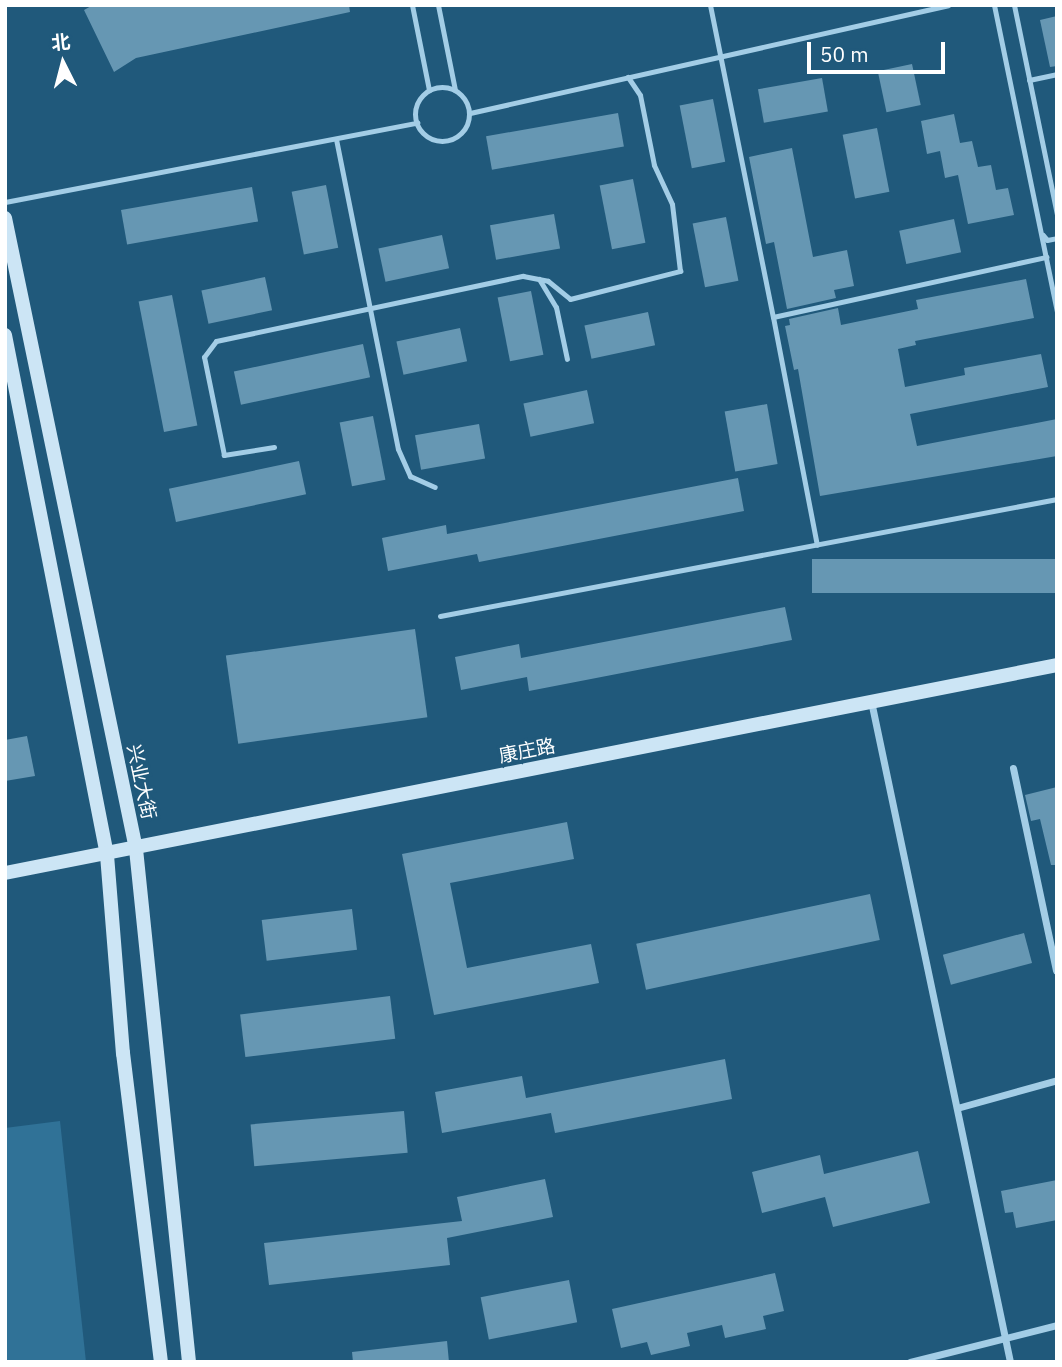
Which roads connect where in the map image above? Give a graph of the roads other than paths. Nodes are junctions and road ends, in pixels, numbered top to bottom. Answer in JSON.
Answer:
{"nodes":[{"id":1,"x":412,"y":5,"type":"edge"},
{"id":2,"x":438,"y":5,"type":"edge"},
{"id":3,"x":710,"y":5,"type":"edge"},
{"id":4,"x":948,"y":5,"type":"edge"},
{"id":5,"x":994,"y":5,"type":"edge"},
{"id":6,"x":1014,"y":5,"type":"edge"},
{"id":7,"x":721,"y":56,"type":"junction"},
{"id":8,"x":1057,"y":74,"type":"edge"},
{"id":9,"x":628,"y":77,"type":"junction"},
{"id":10,"x":1029,"y":80,"type":"junction"},
{"id":11,"x":429,"y":90,"type":"junction"},
{"id":12,"x":455,"y":90,"type":"junction"},
{"id":13,"x":470,"y":113,"type":"junction"},
{"id":14,"x":417,"y":123,"type":"junction"},
{"id":15,"x":336,"y":138,"type":"junction"},
{"id":16,"x":5,"y":202,"type":"edge"},
{"id":17,"x":1057,"y":215,"type":"edge"},
{"id":18,"x":5,"y":218,"type":"edge"},
{"id":19,"x":1041,"y":233,"type":"junction"},
{"id":20,"x":1057,"y":238,"type":"edge"},
{"id":21,"x":1046,"y":257,"type":"junction"},
{"id":22,"x":1057,"y":265,"type":"edge"},
{"id":23,"x":1049,"y":275,"type":"junction"},
{"id":24,"x":539,"y":279,"type":"junction"},
{"id":25,"x":370,"y":310,"type":"junction"},
{"id":26,"x":1057,"y":312,"type":"edge"},
{"id":27,"x":773,"y":317,"type":"junction"},
{"id":28,"x":5,"y":335,"type":"edge"},
{"id":29,"x":567,"y":359,"type":"dead end"},
{"id":30,"x":274,"y":447,"type":"dead end"},
{"id":31,"x":435,"y":487,"type":"dead end"},
{"id":32,"x":1057,"y":499,"type":"edge"},
{"id":33,"x":817,"y":545,"type":"junction"},
{"id":34,"x":440,"y":616,"type":"dead end"},
{"id":35,"x":1057,"y":665,"type":"edge"},
{"id":36,"x":872,"y":701,"type":"junction"},
{"id":37,"x":1013,"y":768,"type":"dead end"},
{"id":38,"x":136,"y":849,"type":"junction"},
{"id":39,"x":107,"y":855,"type":"junction"},
{"id":40,"x":5,"y":873,"type":"edge"},
{"id":41,"x":1056,"y":972,"type":"edge"},
{"id":42,"x":1057,"y":1080,"type":"edge"},
{"id":43,"x":957,"y":1108,"type":"junction"},
{"id":44,"x":1057,"y":1325,"type":"edge"},
{"id":45,"x":1004,"y":1335,"type":"junction"},
{"id":46,"x":161,"y":1362,"type":"edge"},
{"id":47,"x":189,"y":1362,"type":"edge"},
{"id":48,"x":911,"y":1362,"type":"edge"},
{"id":49,"x":1010,"y":1362,"type":"edge"}],
"edges":[{"from":1,"to":11,"type":"lane"},
{"from":2,"to":12,"type":"lane"},
{"from":3,"to":7,"type":"lane"},
{"from":4,"to":7,"type":"lane"},
{"from":5,"to":19,"type":"lane"},
{"from":6,"to":10,"type":"lane"},
{"from":7,"to":9,"type":"lane"},
{"from":7,"to":27,"type":"lane"},
{"from":8,"to":10,"type":"lane"},
{"from":9,"to":13,"type":"lane"},
{"from":9,"to":24,"type":"lane"},
{"from":10,"to":17,"type":"lane"},
{"from":11,"to":12,"type":"lane"},
{"from":11,"to":14,"type":"lane"},
{"from":12,"to":13,"type":"lane"},
{"from":13,"to":14,"type":"lane"},
{"from":14,"to":15,"type":"lane"},
{"from":15,"to":16,"type":"lane"},
{"from":15,"to":25,"type":"lane"},
{"from":18,"to":38,"type":"main road","name":"兴业大街"},
{"from":19,"to":20,"type":"lane"},
{"from":19,"to":21,"type":"lane"},
{"from":21,"to":23,"type":"lane"},
{"from":21,"to":27,"type":"lane"},
{"from":22,"to":23,"type":"lane"},
{"from":23,"to":26,"type":"lane"},
{"from":24,"to":25,"type":"lane"},
{"from":24,"to":29,"type":"lane"},
{"from":25,"to":30,"type":"lane"},
{"from":25,"to":31,"type":"lane"},
{"from":27,"to":33,"type":"lane"},
{"from":28,"to":39,"type":"main road"},
{"from":32,"to":33,"type":"lane"},
{"from":33,"to":34,"type":"lane"},
{"from":35,"to":36,"type":"main road","name":"康庄路"},
{"from":36,"to":38,"type":"main road","name":"康庄路"},
{"from":36,"to":43,"type":"street"},
{"from":37,"to":41,"type":"street"},
{"from":38,"to":39,"type":"main road","name":"康庄路"},
{"from":38,"to":47,"type":"main road","name":"兴业大街"},
{"from":39,"to":40,"type":"main road","name":"康庄路"},
{"from":39,"to":46,"type":"main road"},
{"from":42,"to":43,"type":"street"},
{"from":43,"to":45,"type":"street"},
{"from":44,"to":45,"type":"street"},
{"from":45,"to":48,"type":"street"},
{"from":45,"to":49,"type":"street"}]}
